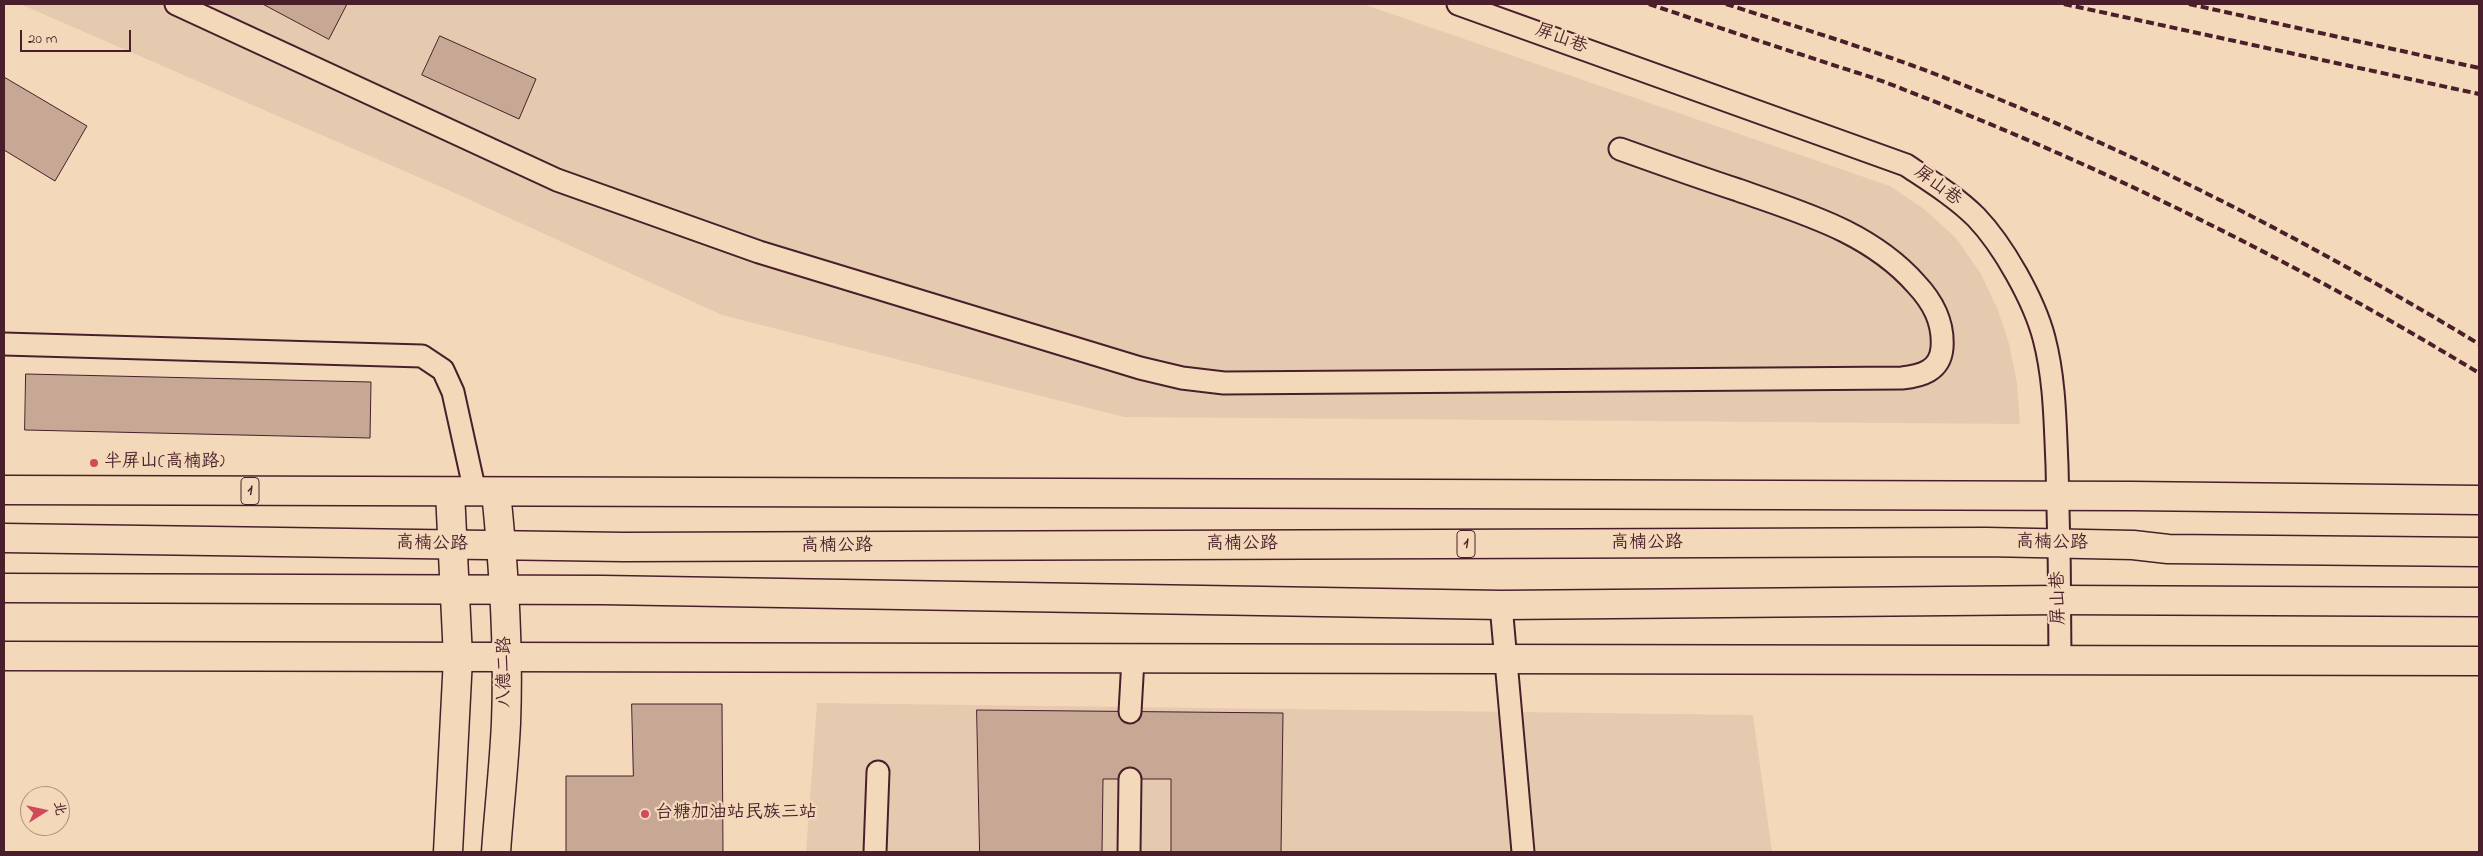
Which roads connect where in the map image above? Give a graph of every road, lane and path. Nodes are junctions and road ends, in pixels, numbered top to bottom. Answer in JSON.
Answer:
{"nodes":[{"id":1,"x":176,"y":4,"type":"edge"},
{"id":2,"x":1458,"y":4,"type":"edge"},
{"id":3,"x":1620,"y":149,"type":"dead end"},
{"id":4,"x":4,"y":344,"type":"edge"},
{"id":5,"x":4,"y":490,"type":"edge"},
{"id":6,"x":474,"y":492,"type":"junction"},
{"id":7,"x":2058,"y":497,"type":"junction"},
{"id":8,"x":2479,"y":500,"type":"edge"},
{"id":9,"x":4,"y":538,"type":"edge"},
{"id":10,"x":2059,"y":544,"type":"junction"},
{"id":11,"x":452,"y":545,"type":"junction"},
{"id":12,"x":502,"y":546,"type":"junction"},
{"id":13,"x":2479,"y":552,"type":"edge"},
{"id":14,"x":4,"y":588,"type":"edge"},
{"id":15,"x":454,"y":589,"type":"junction"},
{"id":16,"x":506,"y":590,"type":"junction"},
{"id":17,"x":2060,"y":600,"type":"junction"},
{"id":18,"x":2479,"y":602,"type":"edge"},
{"id":19,"x":1501,"y":605,"type":"junction"},
{"id":20,"x":4,"y":656,"type":"edge"},
{"id":21,"x":507,"y":657,"type":"junction"},
{"id":22,"x":458,"y":658,"type":"junction"},
{"id":23,"x":1133,"y":659,"type":"junction"},
{"id":24,"x":1506,"y":660,"type":"junction"},
{"id":25,"x":2479,"y":661,"type":"edge"},
{"id":26,"x":2060,"y":662,"type":"junction"},
{"id":27,"x":1130,"y":712,"type":"dead end"},
{"id":28,"x":878,"y":772,"type":"dead end"},
{"id":29,"x":1130,"y":779,"type":"dead end"},
{"id":30,"x":448,"y":852,"type":"edge"},
{"id":31,"x":496,"y":852,"type":"edge"},
{"id":32,"x":875,"y":852,"type":"edge"},
{"id":33,"x":1129,"y":852,"type":"edge"},
{"id":34,"x":1523,"y":852,"type":"edge"}],
"edges":[{"from":1,"to":3,"type":"lane"},
{"from":2,"to":7,"type":"lane","name":"屏山巷"},
{"from":4,"to":6,"type":"lane"},
{"from":5,"to":6,"type":"main road","number":"1"},
{"from":6,"to":7,"type":"main road","number":"1"},
{"from":6,"to":11,"type":"main road"},
{"from":6,"to":12,"type":"main road","name":"八德二路"},
{"from":7,"to":8,"type":"main road","number":"1"},
{"from":7,"to":10,"type":"lane","name":"屏山巷"},
{"from":9,"to":11,"type":"main road","name":"高楠公路","number":"1"},
{"from":10,"to":12,"type":"main road","name":"高楠公路","number":"1"},
{"from":10,"to":13,"type":"main road","name":"高楠公路","number":"1"},
{"from":10,"to":17,"type":"lane","name":"屏山巷"},
{"from":11,"to":12,"type":"main road","name":"高楠公路","number":"1"},
{"from":11,"to":15,"type":"main road"},
{"from":12,"to":16,"type":"main road","name":"八德二路"},
{"from":14,"to":15,"type":"main road"},
{"from":15,"to":16,"type":"main road"},
{"from":15,"to":22,"type":"main road"},
{"from":16,"to":19,"type":"main road"},
{"from":16,"to":21,"type":"main road","name":"八德二路"},
{"from":17,"to":18,"type":"main road"},
{"from":17,"to":19,"type":"main road"},
{"from":17,"to":26,"type":"lane","name":"屏山巷"},
{"from":19,"to":24,"type":"lane"},
{"from":20,"to":22,"type":"main road"},
{"from":21,"to":22,"type":"main road"},
{"from":21,"to":23,"type":"main road"},
{"from":21,"to":31,"type":"main road","name":"八德二路"},
{"from":22,"to":30,"type":"main road"},
{"from":23,"to":24,"type":"main road"},
{"from":23,"to":27,"type":"lane"},
{"from":24,"to":26,"type":"main road"},
{"from":24,"to":34,"type":"lane"},
{"from":25,"to":26,"type":"main road"},
{"from":28,"to":32,"type":"lane"},
{"from":29,"to":33,"type":"lane"}]}
